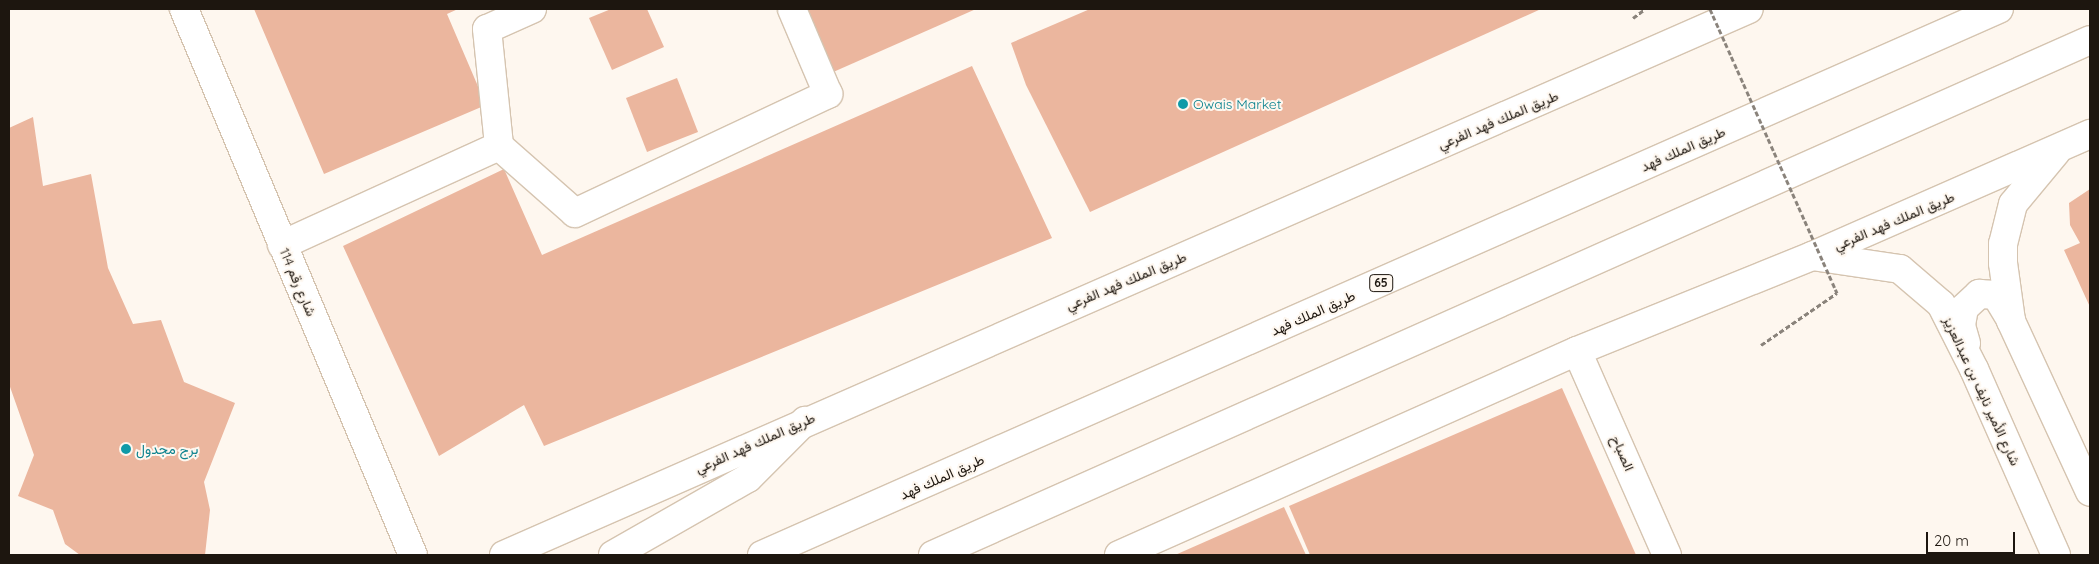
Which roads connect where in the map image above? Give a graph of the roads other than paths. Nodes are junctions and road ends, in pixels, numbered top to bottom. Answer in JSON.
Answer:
{"nodes":[{"id":1,"x":184,"y":9,"type":"edge"},
{"id":2,"x":532,"y":9,"type":"edge"},
{"id":3,"x":792,"y":9,"type":"edge"},
{"id":4,"x":1718,"y":9,"type":"edge"},
{"id":5,"x":1749,"y":9,"type":"edge"},
{"id":6,"x":2000,"y":9,"type":"edge"},
{"id":7,"x":1698,"y":33,"type":"junction"},
{"id":8,"x":2090,"y":40,"type":"edge"},
{"id":9,"x":2090,"y":134,"type":"edge"},
{"id":10,"x":498,"y":146,"type":"junction"},
{"id":11,"x":2056,"y":152,"type":"junction"},
{"id":12,"x":282,"y":244,"type":"junction"},
{"id":13,"x":1812,"y":256,"type":"junction"},
{"id":14,"x":2012,"y":321,"type":"junction"},
{"id":15,"x":1576,"y":351,"type":"junction"},
{"id":16,"x":1974,"y":369,"type":"junction"},
{"id":17,"x":805,"y":421,"type":"junction"},
{"id":18,"x":2090,"y":492,"type":"edge"},
{"id":19,"x":413,"y":555,"type":"edge"},
{"id":20,"x":504,"y":555,"type":"edge"},
{"id":21,"x":613,"y":555,"type":"edge"},
{"id":22,"x":762,"y":555,"type":"edge"},
{"id":23,"x":933,"y":555,"type":"edge"},
{"id":24,"x":1120,"y":555,"type":"edge"},
{"id":25,"x":1667,"y":555,"type":"edge"},
{"id":26,"x":2056,"y":555,"type":"edge"}],
"edges":[{"from":1,"to":12,"type":"main road","name":"شارع رقم 114"},
{"from":2,"to":10,"type":"main road"},
{"from":3,"to":10,"type":"main road"},
{"from":4,"to":7,"type":"main road"},
{"from":5,"to":7,"type":"main road","name":"طريق الملك فهد الفرعي"},
{"from":6,"to":22,"type":"main road","name":"طريق الملك فهد","number":"65"},
{"from":7,"to":17,"type":"main road","name":"طريق الملك فهد الفرعي"},
{"from":8,"to":23,"type":"main road"},
{"from":9,"to":11,"type":"main road","name":"طريق الملك فهد الفرعي"},
{"from":10,"to":12,"type":"main road"},
{"from":11,"to":13,"type":"main road","name":"طريق الملك فهد الفرعي"},
{"from":11,"to":14,"type":"main road"},
{"from":12,"to":19,"type":"main road","name":"شارع رقم 114"},
{"from":13,"to":15,"type":"main road","name":"طريق الملك فهد الفرعي"},
{"from":13,"to":16,"type":"main road","name":"شارع الأمير نايف بن عبدالعزيز"},
{"from":14,"to":16,"type":"main road"},
{"from":14,"to":18,"type":"main road"},
{"from":15,"to":24,"type":"main road","name":"طريق الملك فهد الفرعي"},
{"from":15,"to":25,"type":"main road","name":"الصباح"},
{"from":16,"to":26,"type":"main road","name":"شارع الأمير نايف بن عبدالعزيز"},
{"from":17,"to":20,"type":"main road","name":"طريق الملك فهد الفرعي"},
{"from":17,"to":21,"type":"main road"}]}
